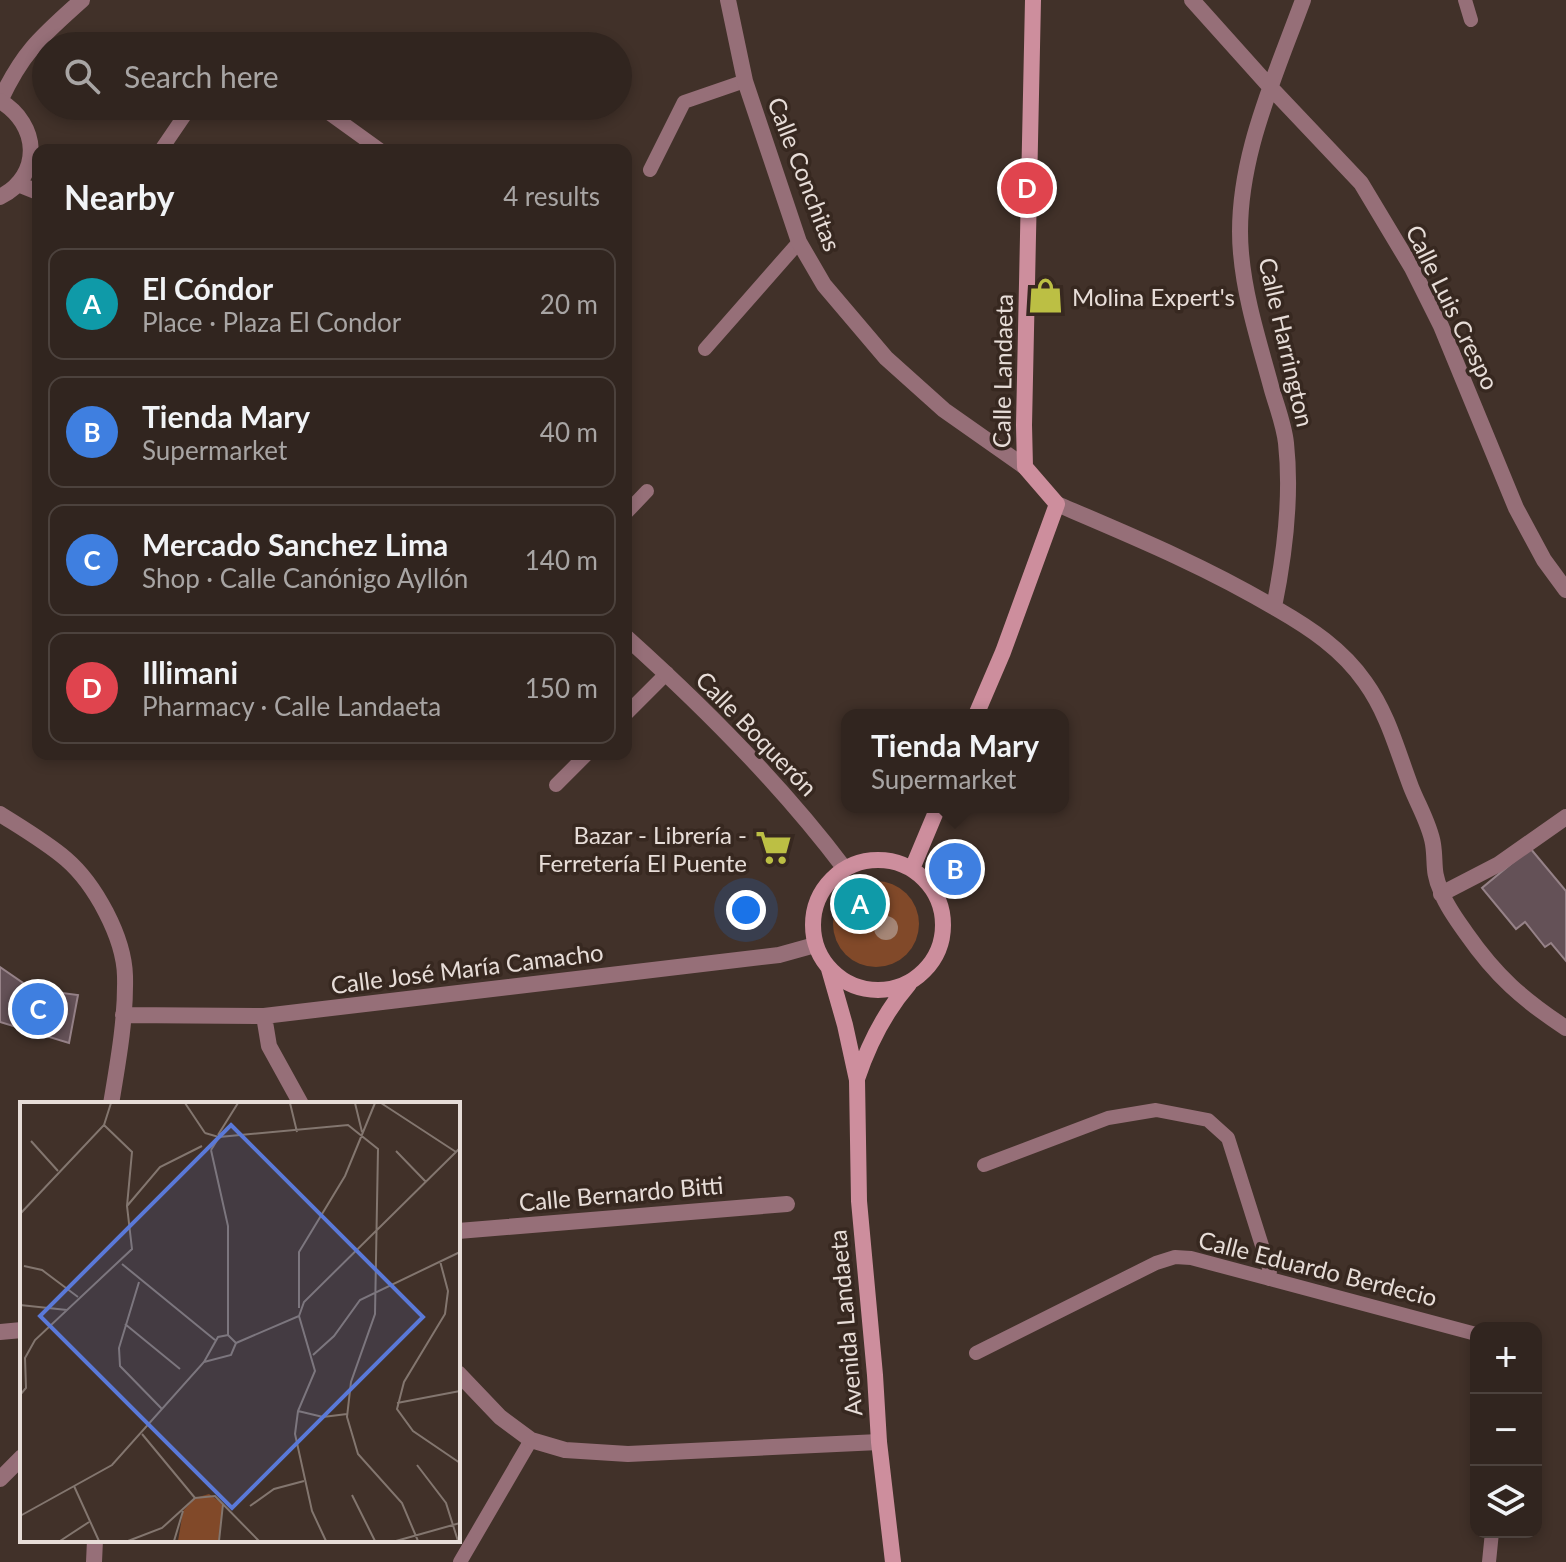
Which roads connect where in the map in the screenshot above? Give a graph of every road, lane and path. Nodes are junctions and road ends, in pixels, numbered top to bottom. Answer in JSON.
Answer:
{"nodes":[{"id":1,"x":82,"y":0,"type":"edge"},
{"id":2,"x":728,"y":0,"type":"edge"},
{"id":3,"x":1033,"y":0,"type":"edge"},
{"id":4,"x":1192,"y":0,"type":"edge"},
{"id":5,"x":1303,"y":0,"type":"edge"},
{"id":6,"x":1465,"y":0,"type":"edge"},
{"id":7,"x":1471,"y":20,"type":"dead end"},
{"id":8,"x":46,"y":32,"type":"edge"},
{"id":9,"x":32,"y":45,"type":"edge"},
{"id":10,"x":745,"y":81,"type":"junction"},
{"id":11,"x":1271,"y":88,"type":"junction"},
{"id":12,"x":0,"y":101,"type":"edge"},
{"id":13,"x":181,"y":120,"type":"edge"},
{"id":14,"x":338,"y":120,"type":"edge"},
{"id":15,"x":165,"y":144,"type":"edge"},
{"id":16,"x":372,"y":144,"type":"edge"},
{"id":17,"x":650,"y":170,"type":"dead end"},
{"id":18,"x":18,"y":184,"type":"junction"},
{"id":19,"x":32,"y":190,"type":"edge"},
{"id":20,"x":0,"y":197,"type":"edge"},
{"id":21,"x":799,"y":242,"type":"junction"},
{"id":22,"x":705,"y":349,"type":"dead end"},
{"id":23,"x":1025,"y":467,"type":"junction"},
{"id":24,"x":647,"y":491,"type":"dead end"},
{"id":25,"x":1057,"y":504,"type":"junction"},
{"id":26,"x":632,"y":507,"type":"edge"},
{"id":27,"x":1566,"y":590,"type":"edge"},
{"id":28,"x":1274,"y":607,"type":"junction"},
{"id":29,"x":632,"y":642,"type":"edge"},
{"id":30,"x":667,"y":673,"type":"junction"},
{"id":31,"x":632,"y":708,"type":"edge"},
{"id":32,"x":979,"y":709,"type":"edge"},
{"id":33,"x":581,"y":760,"type":"edge"},
{"id":34,"x":556,"y":785,"type":"dead end"},
{"id":35,"x":935,"y":813,"type":"edge"},
{"id":36,"x":0,"y":814,"type":"edge"},
{"id":37,"x":1566,"y":817,"type":"edge"},
{"id":38,"x":845,"y":869,"type":"junction"},
{"id":39,"x":912,"y":869,"type":"junction"},
{"id":40,"x":1441,"y":894,"type":"junction"},
{"id":41,"x":815,"y":945,"type":"junction"},
{"id":42,"x":829,"y":969,"type":"junction"},
{"id":43,"x":909,"y":984,"type":"junction"},
{"id":44,"x":123,"y":1015,"type":"junction"},
{"id":45,"x":264,"y":1016,"type":"junction"},
{"id":46,"x":1566,"y":1028,"type":"edge"},
{"id":47,"x":857,"y":1080,"type":"junction"},
{"id":48,"x":111,"y":1102,"type":"edge"},
{"id":49,"x":300,"y":1102,"type":"edge"},
{"id":50,"x":984,"y":1165,"type":"dead end"},
{"id":51,"x":787,"y":1204,"type":"dead end"},
{"id":52,"x":460,"y":1231,"type":"edge"},
{"id":53,"x":1269,"y":1279,"type":"junction"},
{"id":54,"x":20,"y":1330,"type":"edge"},
{"id":55,"x":0,"y":1332,"type":"edge"},
{"id":56,"x":1470,"y":1332,"type":"edge"},
{"id":57,"x":976,"y":1353,"type":"dead end"},
{"id":58,"x":460,"y":1375,"type":"edge"},
{"id":59,"x":531,"y":1440,"type":"junction"},
{"id":60,"x":879,"y":1442,"type":"junction"},
{"id":61,"x":20,"y":1459,"type":"edge"},
{"id":62,"x":0,"y":1479,"type":"edge"},
{"id":63,"x":1491,"y":1538,"type":"edge"},
{"id":64,"x":95,"y":1542,"type":"edge"},
{"id":65,"x":94,"y":1562,"type":"edge"},
{"id":66,"x":460,"y":1562,"type":"edge"},
{"id":67,"x":893,"y":1562,"type":"edge"},
{"id":68,"x":1489,"y":1562,"type":"edge"}],
"edges":[{"from":1,"to":8,"type":"street"},
{"from":2,"to":10,"type":"street","name":"Calle Conchitas"},
{"from":3,"to":23,"type":"main road","name":"Calle Landaeta"},
{"from":4,"to":11,"type":"street","name":"Calle Luis Crespo"},
{"from":5,"to":11,"type":"street","name":"Calle Harrington"},
{"from":6,"to":7,"type":"lane"},
{"from":9,"to":12,"type":"street"},
{"from":10,"to":17,"type":"lane"},
{"from":10,"to":21,"type":"street","name":"Calle Conchitas"},
{"from":11,"to":27,"type":"street","name":"Calle Luis Crespo"},
{"from":11,"to":28,"type":"street","name":"Calle Harrington"},
{"from":12,"to":18,"type":"street"},
{"from":13,"to":15,"type":"lane"},
{"from":14,"to":16,"type":"lane"},
{"from":18,"to":19,"type":"street"},
{"from":18,"to":20,"type":"street"},
{"from":21,"to":22,"type":"lane"},
{"from":21,"to":23,"type":"street","name":"Calle Conchitas"},
{"from":23,"to":25,"type":"main road","name":"Calle Landaeta"},
{"from":24,"to":26,"type":"lane"},
{"from":25,"to":28,"type":"street"},
{"from":25,"to":32,"type":"main road"},
{"from":28,"to":40,"type":"street"},
{"from":29,"to":30,"type":"street","name":"Calle Boquerón"},
{"from":30,"to":31,"type":"lane"},
{"from":30,"to":38,"type":"street","name":"Calle Boquerón"},
{"from":33,"to":34,"type":"lane"},
{"from":35,"to":39,"type":"main road"},
{"from":36,"to":44,"type":"street"},
{"from":37,"to":40,"type":"street"},
{"from":38,"to":39,"type":"main road"},
{"from":38,"to":41,"type":"main road"},
{"from":39,"to":43,"type":"main road"},
{"from":40,"to":46,"type":"street"},
{"from":41,"to":42,"type":"main road"},
{"from":41,"to":45,"type":"street","name":"Calle José María Camacho"},
{"from":42,"to":43,"type":"main road"},
{"from":42,"to":47,"type":"main road","name":"Avenida Landaeta"},
{"from":43,"to":47,"type":"main road","name":"Avenida Landaeta"},
{"from":44,"to":45,"type":"street","name":"Calle José María Camacho"},
{"from":44,"to":48,"type":"street"},
{"from":45,"to":49,"type":"street"},
{"from":47,"to":60,"type":"main road","name":"Avenida Landaeta"},
{"from":50,"to":53,"type":"lane"},
{"from":51,"to":52,"type":"street","name":"Calle Bernardo Bitti"},
{"from":53,"to":56,"type":"lane","name":"Calle Eduardo Berdecio"},
{"from":53,"to":57,"type":"lane","name":"Calle Eduardo Berdecio"},
{"from":54,"to":55,"type":"street"},
{"from":58,"to":59,"type":"street"},
{"from":59,"to":60,"type":"street"},
{"from":59,"to":66,"type":"lane"},
{"from":60,"to":67,"type":"main road","name":"Avenida Landaeta"},
{"from":61,"to":62,"type":"street"},
{"from":63,"to":68,"type":"lane"},
{"from":64,"to":65,"type":"street"}]}
